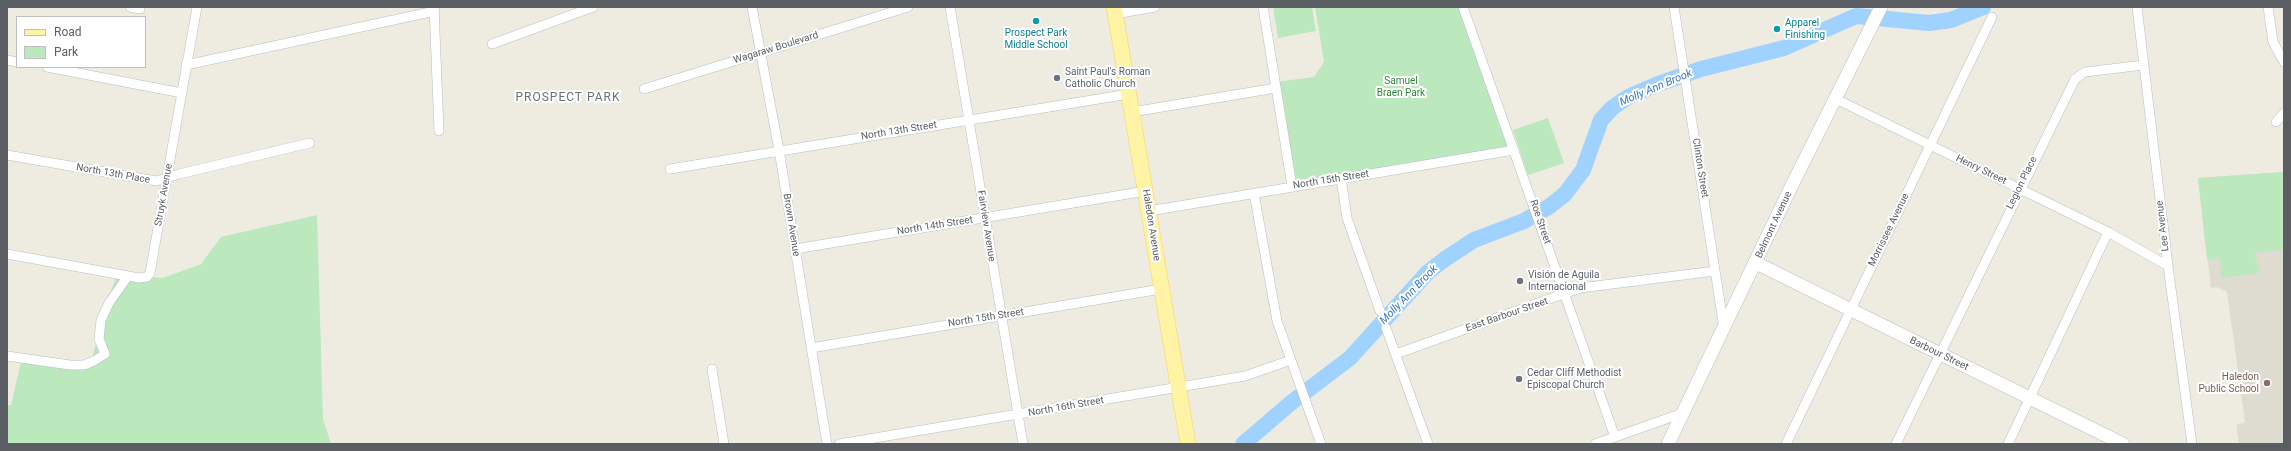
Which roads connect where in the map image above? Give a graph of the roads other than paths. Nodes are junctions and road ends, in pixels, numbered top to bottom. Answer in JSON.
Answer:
{"nodes":[{"id":1,"x":130,"y":7,"type":"edge"},
{"id":2,"x":197,"y":7,"type":"edge"},
{"id":3,"x":593,"y":7,"type":"edge"},
{"id":4,"x":752,"y":7,"type":"edge"},
{"id":5,"x":908,"y":7,"type":"edge"},
{"id":6,"x":950,"y":7,"type":"edge"},
{"id":7,"x":1155,"y":7,"type":"edge"},
{"id":8,"x":1263,"y":7,"type":"edge"},
{"id":9,"x":1463,"y":7,"type":"edge"},
{"id":10,"x":1674,"y":7,"type":"edge"},
{"id":11,"x":1881,"y":7,"type":"edge"},
{"id":12,"x":2137,"y":7,"type":"edge"},
{"id":13,"x":2268,"y":7,"type":"edge"},
{"id":14,"x":140,"y":9,"type":"dead end"},
{"id":15,"x":434,"y":9,"type":"edge"},
{"id":16,"x":1115,"y":10,"type":"edge"},
{"id":17,"x":1992,"y":16,"type":"dead end"},
{"id":18,"x":492,"y":44,"type":"dead end"},
{"id":19,"x":762,"y":52,"type":"junction"},
{"id":20,"x":2284,"y":62,"type":"edge"},
{"id":21,"x":186,"y":65,"type":"junction"},
{"id":22,"x":2144,"y":65,"type":"junction"},
{"id":23,"x":52,"y":68,"type":"edge"},
{"id":24,"x":1276,"y":88,"type":"junction"},
{"id":25,"x":644,"y":89,"type":"dead end"},
{"id":26,"x":182,"y":92,"type":"junction"},
{"id":27,"x":1129,"y":94,"type":"junction"},
{"id":28,"x":1836,"y":99,"type":"junction"},
{"id":29,"x":1132,"y":112,"type":"junction"},
{"id":30,"x":2284,"y":113,"type":"edge"},
{"id":31,"x":969,"y":119,"type":"junction"},
{"id":32,"x":2276,"y":122,"type":"dead end"},
{"id":33,"x":439,"y":131,"type":"dead end"},
{"id":34,"x":310,"y":143,"type":"dead end"},
{"id":35,"x":1930,"y":145,"type":"junction"},
{"id":36,"x":778,"y":150,"type":"junction"},
{"id":37,"x":1514,"y":150,"type":"junction"},
{"id":38,"x":7,"y":156,"type":"edge"},
{"id":39,"x":670,"y":168,"type":"dead end"},
{"id":40,"x":166,"y":178,"type":"junction"},
{"id":41,"x":1340,"y":178,"type":"junction"},
{"id":42,"x":1292,"y":186,"type":"junction"},
{"id":43,"x":2019,"y":189,"type":"junction"},
{"id":44,"x":1146,"y":191,"type":"junction"},
{"id":45,"x":1254,"y":193,"type":"junction"},
{"id":46,"x":1149,"y":211,"type":"junction"},
{"id":47,"x":985,"y":218,"type":"junction"},
{"id":48,"x":2108,"y":232,"type":"junction"},
{"id":49,"x":795,"y":249,"type":"junction"},
{"id":50,"x":7,"y":254,"type":"edge"},
{"id":51,"x":1756,"y":263,"type":"junction"},
{"id":52,"x":2168,"y":266,"type":"junction"},
{"id":53,"x":1716,"y":271,"type":"junction"},
{"id":54,"x":128,"y":276,"type":"junction"},
{"id":55,"x":1161,"y":289,"type":"junction"},
{"id":56,"x":1566,"y":294,"type":"junction"},
{"id":57,"x":1850,"y":310,"type":"junction"},
{"id":58,"x":1380,"y":311,"type":"dead end"},
{"id":59,"x":1001,"y":316,"type":"junction"},
{"id":60,"x":1386,"y":328,"type":"dead end"},
{"id":61,"x":1724,"y":328,"type":"junction"},
{"id":62,"x":811,"y":348,"type":"junction"},
{"id":63,"x":1396,"y":354,"type":"junction"},
{"id":64,"x":1940,"y":354,"type":"junction"},
{"id":65,"x":7,"y":356,"type":"edge"},
{"id":66,"x":1291,"y":360,"type":"junction"},
{"id":67,"x":712,"y":369,"type":"dead end"},
{"id":68,"x":1178,"y":388,"type":"junction"},
{"id":69,"x":2030,"y":398,"type":"junction"},
{"id":70,"x":1683,"y":413,"type":"junction"},
{"id":71,"x":1018,"y":415,"type":"junction"},
{"id":72,"x":1615,"y":437,"type":"junction"},
{"id":73,"x":2120,"y":443,"type":"edge"},
{"id":74,"x":724,"y":444,"type":"edge"},
{"id":75,"x":827,"y":444,"type":"edge"},
{"id":76,"x":839,"y":444,"type":"edge"},
{"id":77,"x":1023,"y":444,"type":"edge"},
{"id":78,"x":1188,"y":444,"type":"edge"},
{"id":79,"x":1321,"y":444,"type":"edge"},
{"id":80,"x":1428,"y":444,"type":"edge"},
{"id":81,"x":1595,"y":444,"type":"edge"},
{"id":82,"x":1668,"y":444,"type":"edge"},
{"id":83,"x":1786,"y":444,"type":"edge"},
{"id":84,"x":1896,"y":444,"type":"edge"},
{"id":85,"x":2008,"y":444,"type":"edge"},
{"id":86,"x":2192,"y":444,"type":"edge"}],
"edges":[{"from":1,"to":14,"type":"street"},
{"from":2,"to":21,"type":"street","name":"Struyk Avenue"},
{"from":3,"to":18,"type":"street"},
{"from":4,"to":19,"type":"street","name":"Brown Avenue"},
{"from":5,"to":19,"type":"street","name":"Wagaraw Boulevard"},
{"from":6,"to":31,"type":"street","name":"Fairview Avenue"},
{"from":7,"to":16,"type":"street"},
{"from":8,"to":24,"type":"street"},
{"from":9,"to":37,"type":"street","name":"Roe Street"},
{"from":10,"to":53,"type":"street","name":"Clinton Street"},
{"from":11,"to":28,"type":"main road","name":"Belmont Avenue"},
{"from":12,"to":22,"type":"street","name":"Lee Avenue"},
{"from":13,"to":20,"type":"street"},
{"from":15,"to":21,"type":"street"},
{"from":15,"to":33,"type":"street"},
{"from":16,"to":27,"type":"main road","name":"Haledon Avenue"},
{"from":17,"to":35,"type":"street","name":"Morrissee Avenue"},
{"from":19,"to":25,"type":"street","name":"Wagaraw Boulevard"},
{"from":19,"to":36,"type":"street","name":"Brown Avenue"},
{"from":21,"to":26,"type":"street","name":"Struyk Avenue"},
{"from":22,"to":43,"type":"street","name":"Legion Place"},
{"from":22,"to":52,"type":"street","name":"Lee Avenue"},
{"from":23,"to":26,"type":"street"},
{"from":24,"to":29,"type":"street"},
{"from":24,"to":42,"type":"street"},
{"from":26,"to":40,"type":"street","name":"Struyk Avenue"},
{"from":27,"to":29,"type":"main road","name":"Haledon Avenue"},
{"from":27,"to":31,"type":"street","name":"North 13th Street"},
{"from":28,"to":35,"type":"street","name":"Henry Street"},
{"from":28,"to":51,"type":"main road","name":"Belmont Avenue"},
{"from":29,"to":44,"type":"main road","name":"Haledon Avenue"},
{"from":30,"to":32,"type":"street"},
{"from":31,"to":36,"type":"street","name":"North 13th Street"},
{"from":31,"to":47,"type":"street","name":"Fairview Avenue"},
{"from":34,"to":40,"type":"street","name":"North 13th Place"},
{"from":35,"to":43,"type":"street","name":"Henry Street"},
{"from":35,"to":57,"type":"street","name":"Morrissee Avenue"},
{"from":36,"to":39,"type":"street","name":"North 13th Street"},
{"from":36,"to":49,"type":"street","name":"Brown Avenue"},
{"from":37,"to":41,"type":"street","name":"North 15th Street"},
{"from":37,"to":56,"type":"street","name":"Roe Street"},
{"from":38,"to":40,"type":"street","name":"North 13th Place"},
{"from":40,"to":54,"type":"street","name":"Struyk Avenue"},
{"from":41,"to":42,"type":"street","name":"North 15th Street"},
{"from":41,"to":58,"type":"street"},
{"from":42,"to":45,"type":"street","name":"North 15th Street"},
{"from":43,"to":48,"type":"street","name":"Henry Street"},
{"from":43,"to":64,"type":"street","name":"Legion Place"},
{"from":44,"to":46,"type":"main road","name":"Haledon Avenue"},
{"from":44,"to":47,"type":"street","name":"North 14th Street"},
{"from":45,"to":46,"type":"street","name":"North 15th Street"},
{"from":45,"to":66,"type":"street"},
{"from":46,"to":55,"type":"main road","name":"Haledon Avenue"},
{"from":47,"to":49,"type":"street","name":"North 14th Street"},
{"from":47,"to":59,"type":"street","name":"Fairview Avenue"},
{"from":48,"to":52,"type":"street","name":"Henry Street"},
{"from":48,"to":69,"type":"street"},
{"from":49,"to":62,"type":"street","name":"Brown Avenue"},
{"from":50,"to":54,"type":"street"},
{"from":51,"to":57,"type":"main road","name":"Barbour Street"},
{"from":51,"to":61,"type":"main road","name":"Belmont Avenue"},
{"from":52,"to":86,"type":"street","name":"Lee Avenue"},
{"from":53,"to":56,"type":"street","name":"East Barbour Street"},
{"from":53,"to":61,"type":"street","name":"Clinton Street"},
{"from":54,"to":65,"type":"street"},
{"from":55,"to":59,"type":"street","name":"North 15th Street"},
{"from":55,"to":68,"type":"main road","name":"Haledon Avenue"},
{"from":56,"to":63,"type":"street","name":"East Barbour Street"},
{"from":56,"to":72,"type":"street","name":"Roe Street"},
{"from":57,"to":64,"type":"main road","name":"Barbour Street"},
{"from":57,"to":83,"type":"street","name":"Morrissee Avenue"},
{"from":59,"to":62,"type":"street","name":"North 15th Street"},
{"from":59,"to":71,"type":"street","name":"Fairview Avenue"},
{"from":60,"to":63,"type":"street"},
{"from":61,"to":70,"type":"main road","name":"Belmont Avenue"},
{"from":62,"to":75,"type":"street","name":"Brown Avenue"},
{"from":63,"to":80,"type":"street"},
{"from":64,"to":69,"type":"main road","name":"Barbour Street"},
{"from":64,"to":84,"type":"street","name":"Legion Place"},
{"from":66,"to":68,"type":"street","name":"North 16th Street"},
{"from":66,"to":79,"type":"street"},
{"from":67,"to":74,"type":"street"},
{"from":68,"to":71,"type":"street","name":"North 16th Street"},
{"from":68,"to":78,"type":"main road","name":"Haledon Avenue"},
{"from":69,"to":73,"type":"main road","name":"Barbour Street"},
{"from":69,"to":85,"type":"street"},
{"from":70,"to":72,"type":"street"},
{"from":70,"to":82,"type":"main road","name":"Belmont Avenue"},
{"from":71,"to":76,"type":"street","name":"North 16th Street"},
{"from":71,"to":77,"type":"street","name":"Fairview Avenue"},
{"from":72,"to":81,"type":"street"}]}
